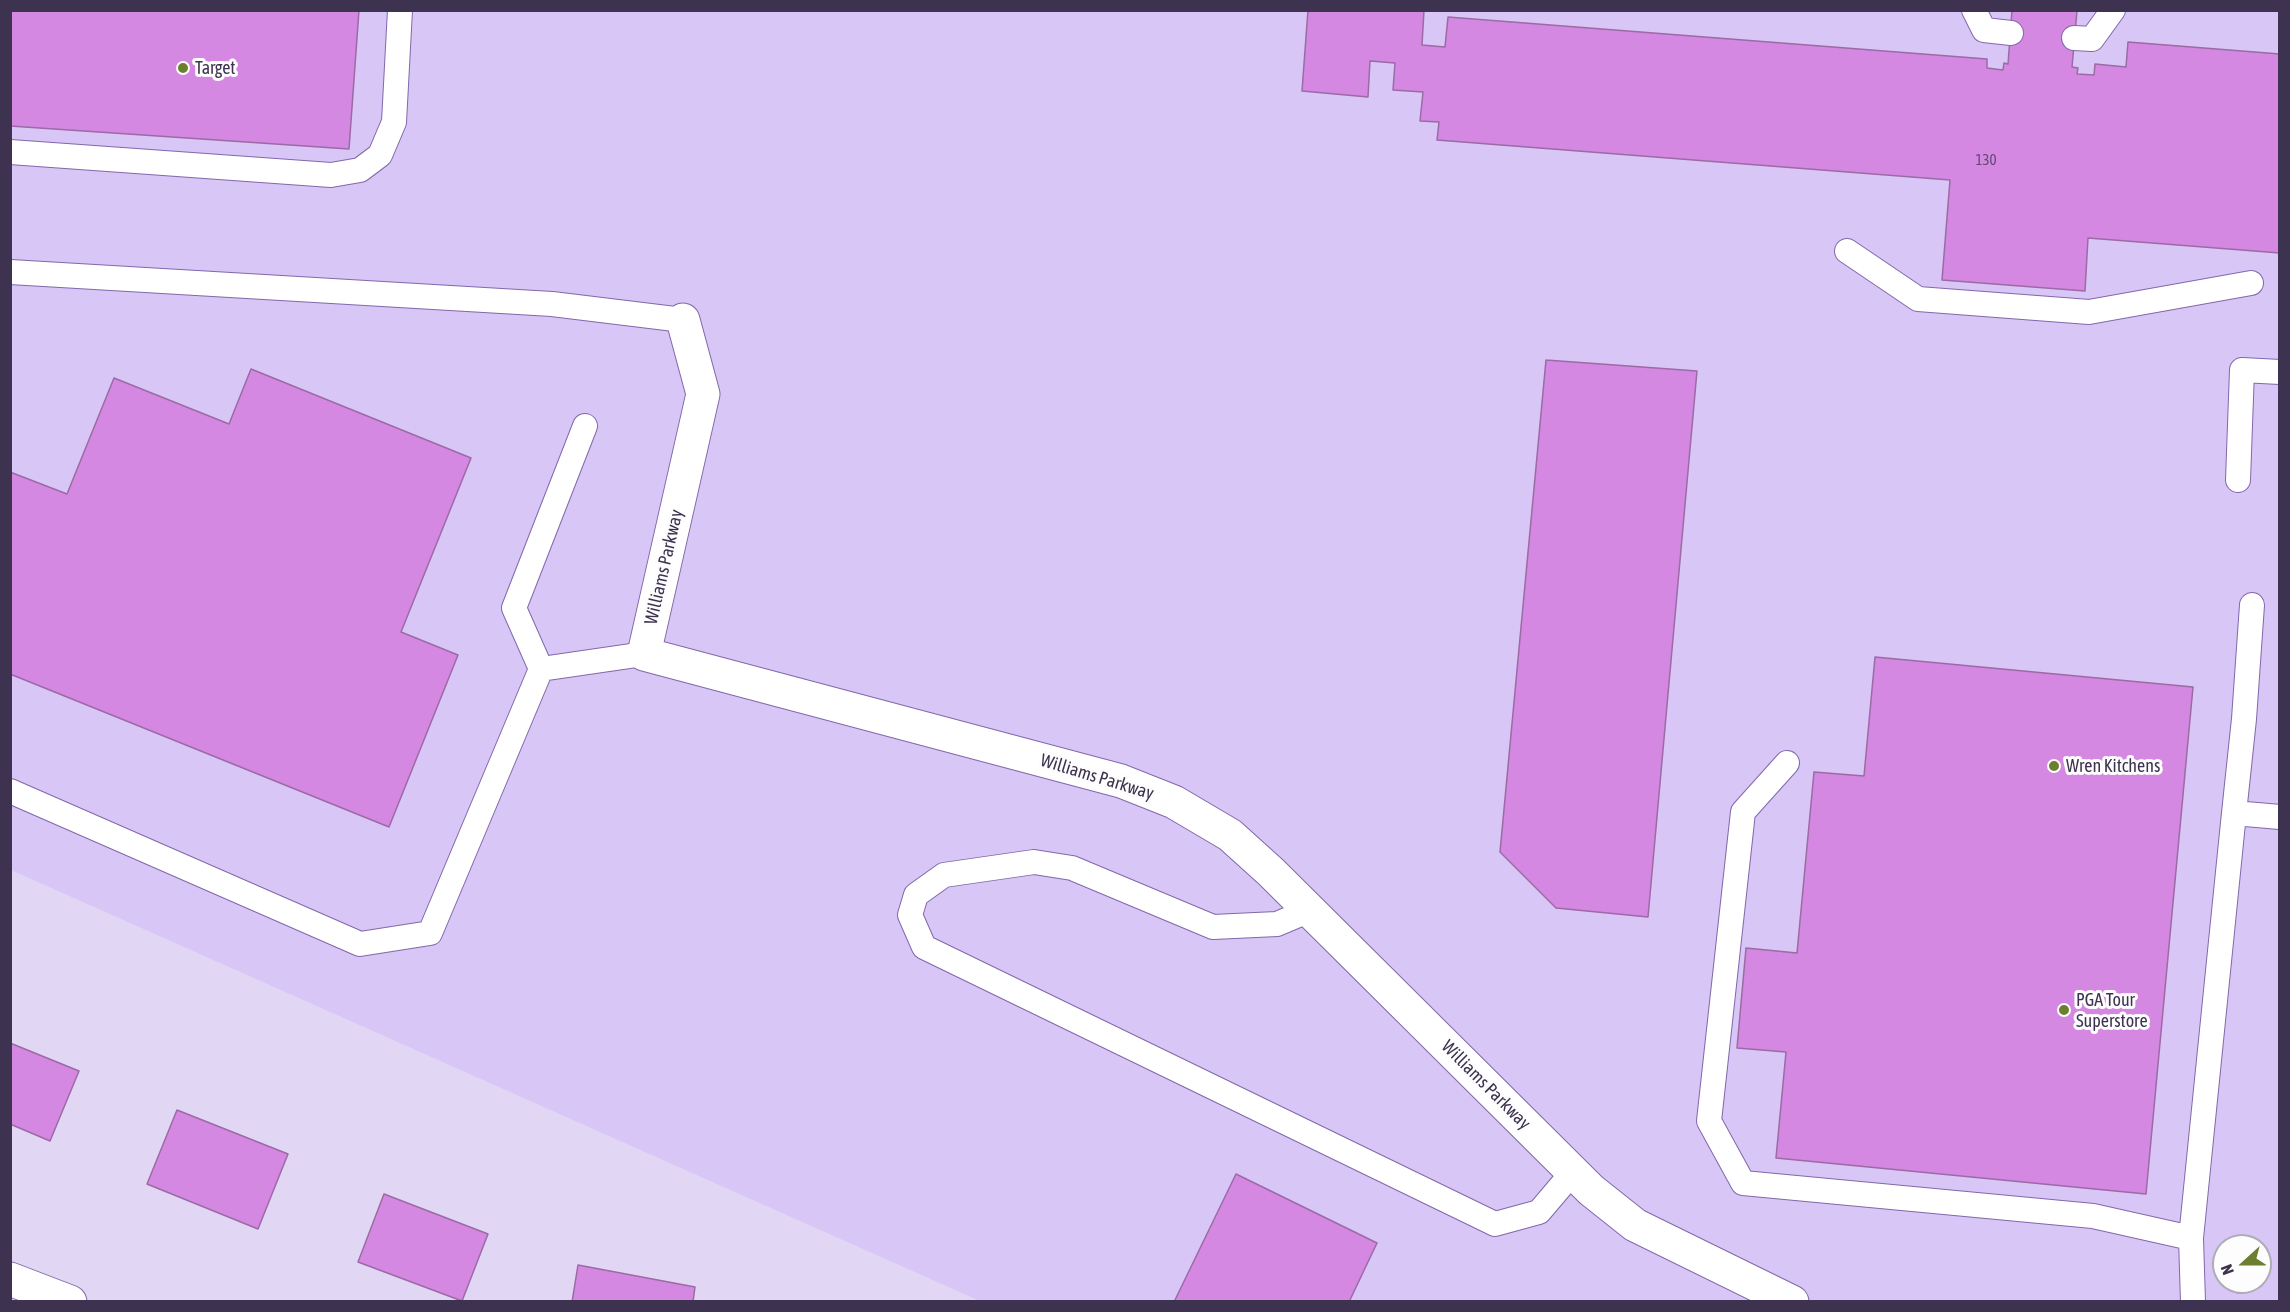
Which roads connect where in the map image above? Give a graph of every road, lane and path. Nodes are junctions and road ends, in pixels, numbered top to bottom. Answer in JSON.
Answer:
{"nodes":[{"id":1,"x":400,"y":10,"type":"edge"},
{"id":2,"x":1974,"y":10,"type":"edge"},
{"id":3,"x":2113,"y":10,"type":"edge"},
{"id":4,"x":2011,"y":33,"type":"dead end"},
{"id":5,"x":2074,"y":38,"type":"dead end"},
{"id":6,"x":10,"y":152,"type":"edge"},
{"id":7,"x":1847,"y":251,"type":"dead end"},
{"id":8,"x":10,"y":272,"type":"edge"},
{"id":9,"x":2250,"y":284,"type":"dead end"},
{"id":10,"x":683,"y":320,"type":"joint"},
{"id":11,"x":2280,"y":372,"type":"edge"},
{"id":12,"x":585,"y":426,"type":"dead end"},
{"id":13,"x":2238,"y":480,"type":"dead end"},
{"id":14,"x":2252,"y":605,"type":"dead end"},
{"id":15,"x":645,"y":654,"type":"junction"},
{"id":16,"x":541,"y":669,"type":"junction"},
{"id":17,"x":1787,"y":763,"type":"dead end"},
{"id":18,"x":10,"y":791,"type":"edge"},
{"id":19,"x":2234,"y":813,"type":"junction"},
{"id":20,"x":2280,"y":817,"type":"edge"},
{"id":21,"x":1310,"y":910,"type":"junction"},
{"id":22,"x":1573,"y":1172,"type":"junction"},
{"id":23,"x":2191,"y":1238,"type":"junction"},
{"id":24,"x":20,"y":1289,"type":"edge"},
{"id":25,"x":70,"y":1302,"type":"edge"},
{"id":26,"x":1792,"y":1302,"type":"edge"},
{"id":27,"x":2193,"y":1302,"type":"edge"}],
"edges":[{"from":1,"to":6,"type":"lane"},
{"from":2,"to":4,"type":"lane"},
{"from":3,"to":5,"type":"lane"},
{"from":7,"to":9,"type":"lane"},
{"from":8,"to":10,"type":"lane"},
{"from":10,"to":15,"type":"street","name":"Williams Parkway"},
{"from":11,"to":13,"type":"lane"},
{"from":12,"to":16,"type":"lane"},
{"from":14,"to":19,"type":"lane"},
{"from":15,"to":16,"type":"lane"},
{"from":15,"to":21,"type":"street","name":"Williams Parkway"},
{"from":16,"to":18,"type":"lane"},
{"from":17,"to":23,"type":"lane"},
{"from":19,"to":20,"type":"lane"},
{"from":19,"to":23,"type":"lane"},
{"from":21,"to":22,"type":"street","name":"Williams Parkway"},
{"from":21,"to":22,"type":"lane"},
{"from":22,"to":26,"type":"street","name":"Williams Parkway"},
{"from":23,"to":27,"type":"lane"},
{"from":24,"to":25,"type":"street"}]}
